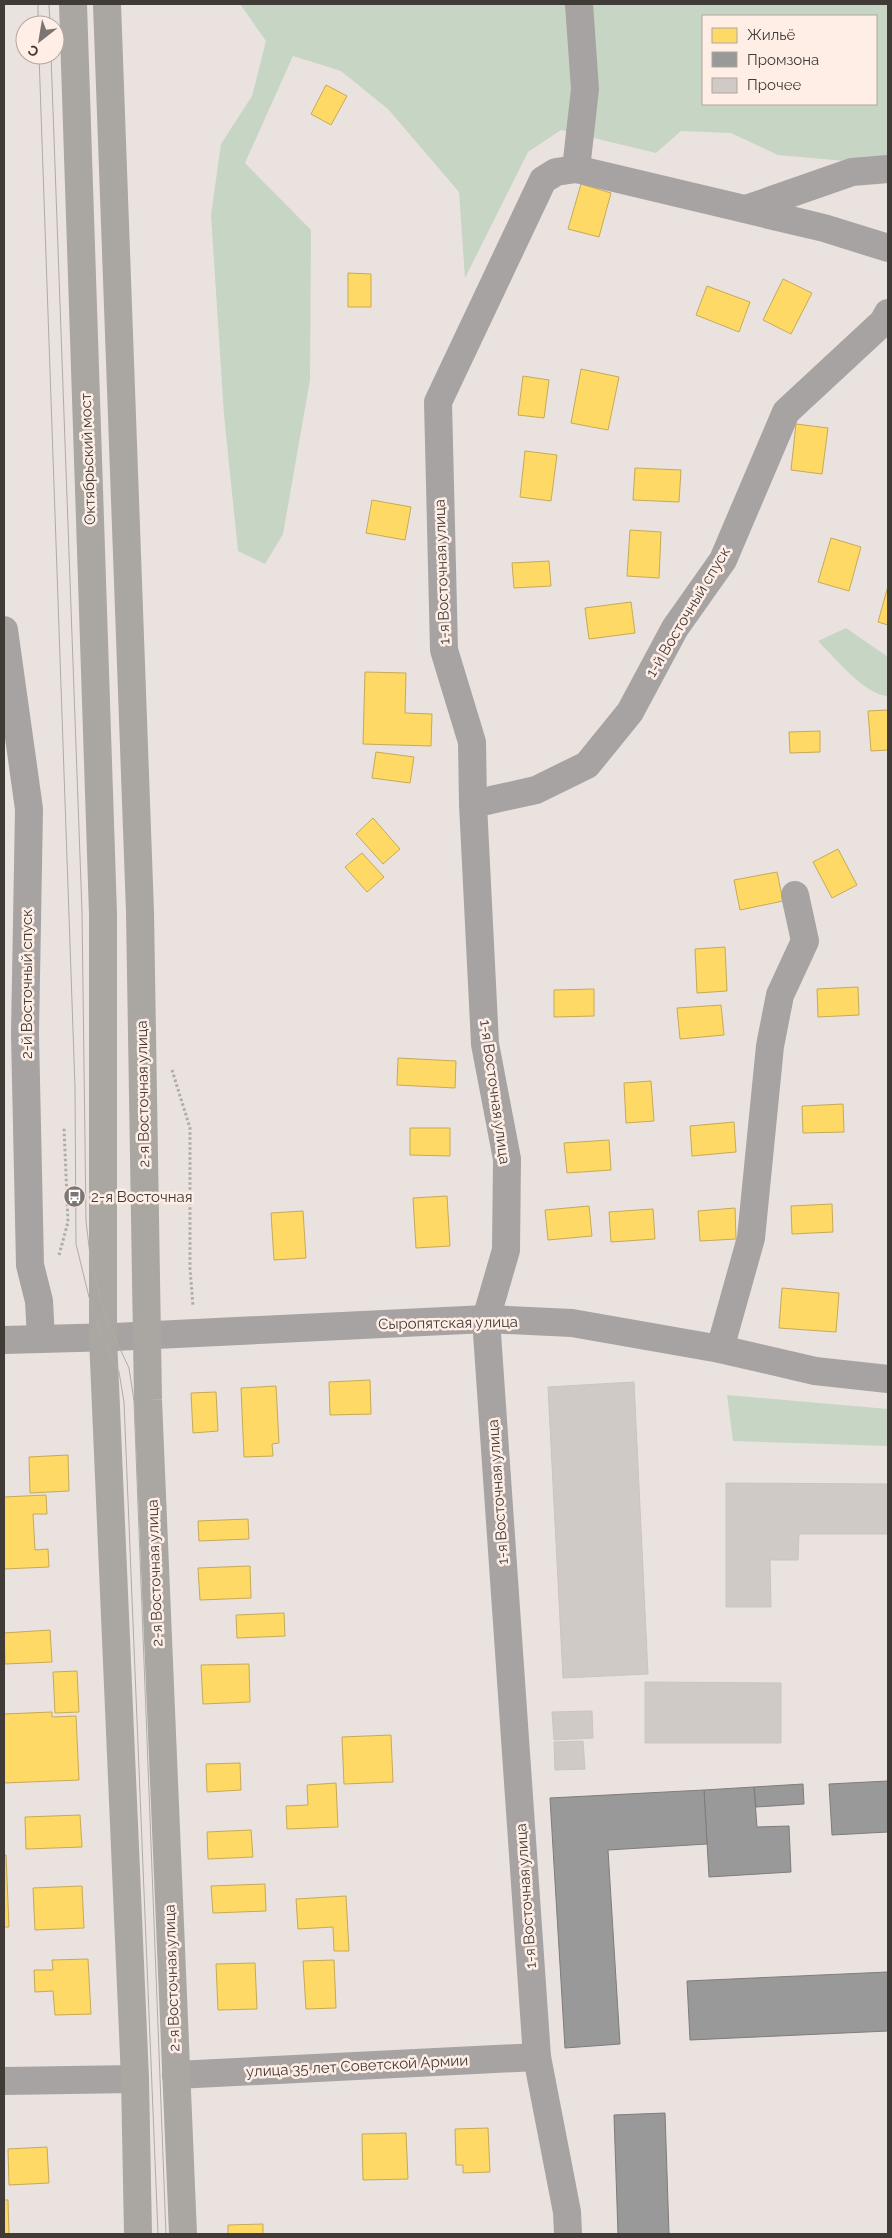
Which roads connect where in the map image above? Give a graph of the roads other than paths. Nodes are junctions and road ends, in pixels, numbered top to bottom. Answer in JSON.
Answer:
{"nodes":[{"id":1,"x":72,"y":4,"type":"edge"},
{"id":2,"x":107,"y":4,"type":"edge"},
{"id":3,"x":579,"y":4,"type":"edge"},
{"id":4,"x":576,"y":169,"type":"junction"},
{"id":5,"x":888,"y":169,"type":"edge"},
{"id":6,"x":746,"y":209,"type":"junction"},
{"id":7,"x":888,"y":248,"type":"edge"},
{"id":8,"x":888,"y":313,"type":"edge"},
{"id":9,"x":4,"y":630,"type":"edge"},
{"id":10,"x":473,"y":804,"type":"junction"},
{"id":11,"x":795,"y":895,"type":"dead end"},
{"id":12,"x":486,"y":1319,"type":"junction"},
{"id":13,"x":147,"y":1335,"type":"junction"},
{"id":14,"x":41,"y":1338,"type":"junction"},
{"id":15,"x":103,"y":1338,"type":"junction"},
{"id":16,"x":4,"y":1340,"type":"edge"},
{"id":17,"x":720,"y":1349,"type":"junction"},
{"id":18,"x":888,"y":1379,"type":"edge"},
{"id":19,"x":537,"y":2057,"type":"junction"},
{"id":20,"x":176,"y":2075,"type":"junction"},
{"id":21,"x":135,"y":2079,"type":"junction"},
{"id":22,"x":4,"y":2082,"type":"edge"},
{"id":23,"x":138,"y":2234,"type":"edge"},
{"id":24,"x":184,"y":2234,"type":"edge"},
{"id":25,"x":568,"y":2234,"type":"edge"}],
"edges":[{"from":1,"to":15,"type":"main road","name":"Октябрьский мост"},
{"from":2,"to":13,"type":"main road","name":"2-я Восточная улица"},
{"from":3,"to":4,"type":"street"},
{"from":4,"to":6,"type":"street"},
{"from":4,"to":10,"type":"street","name":"1-я Восточная улица"},
{"from":5,"to":6,"type":"street"},
{"from":6,"to":7,"type":"street"},
{"from":8,"to":10,"type":"street","name":"1-й Восточный спуск"},
{"from":9,"to":14,"type":"street","name":"2-й Восточный спуск"},
{"from":10,"to":12,"type":"street","name":"1-я Восточная улица"},
{"from":11,"to":17,"type":"street"},
{"from":12,"to":13,"type":"street","name":"Сыропятская улица"},
{"from":12,"to":17,"type":"street","name":"Сыропятская улица"},
{"from":12,"to":19,"type":"street","name":"1-я Восточная улица"},
{"from":13,"to":15,"type":"street","name":"Сыропятская улица"},
{"from":13,"to":20,"type":"main road","name":"2-я Восточная улица"},
{"from":14,"to":15,"type":"street","name":"Сыропятская улица"},
{"from":14,"to":16,"type":"street","name":"Сыропятская улица"},
{"from":15,"to":21,"type":"main road"},
{"from":17,"to":18,"type":"street","name":"Сыропятская улица"},
{"from":19,"to":20,"type":"street","name":"улица 35 лет Советской Армии"},
{"from":19,"to":25,"type":"street","name":"1-я Восточная улица"},
{"from":20,"to":24,"type":"main road","name":"2-я Восточная улица"},
{"from":21,"to":22,"type":"street"},
{"from":21,"to":23,"type":"main road"}]}
